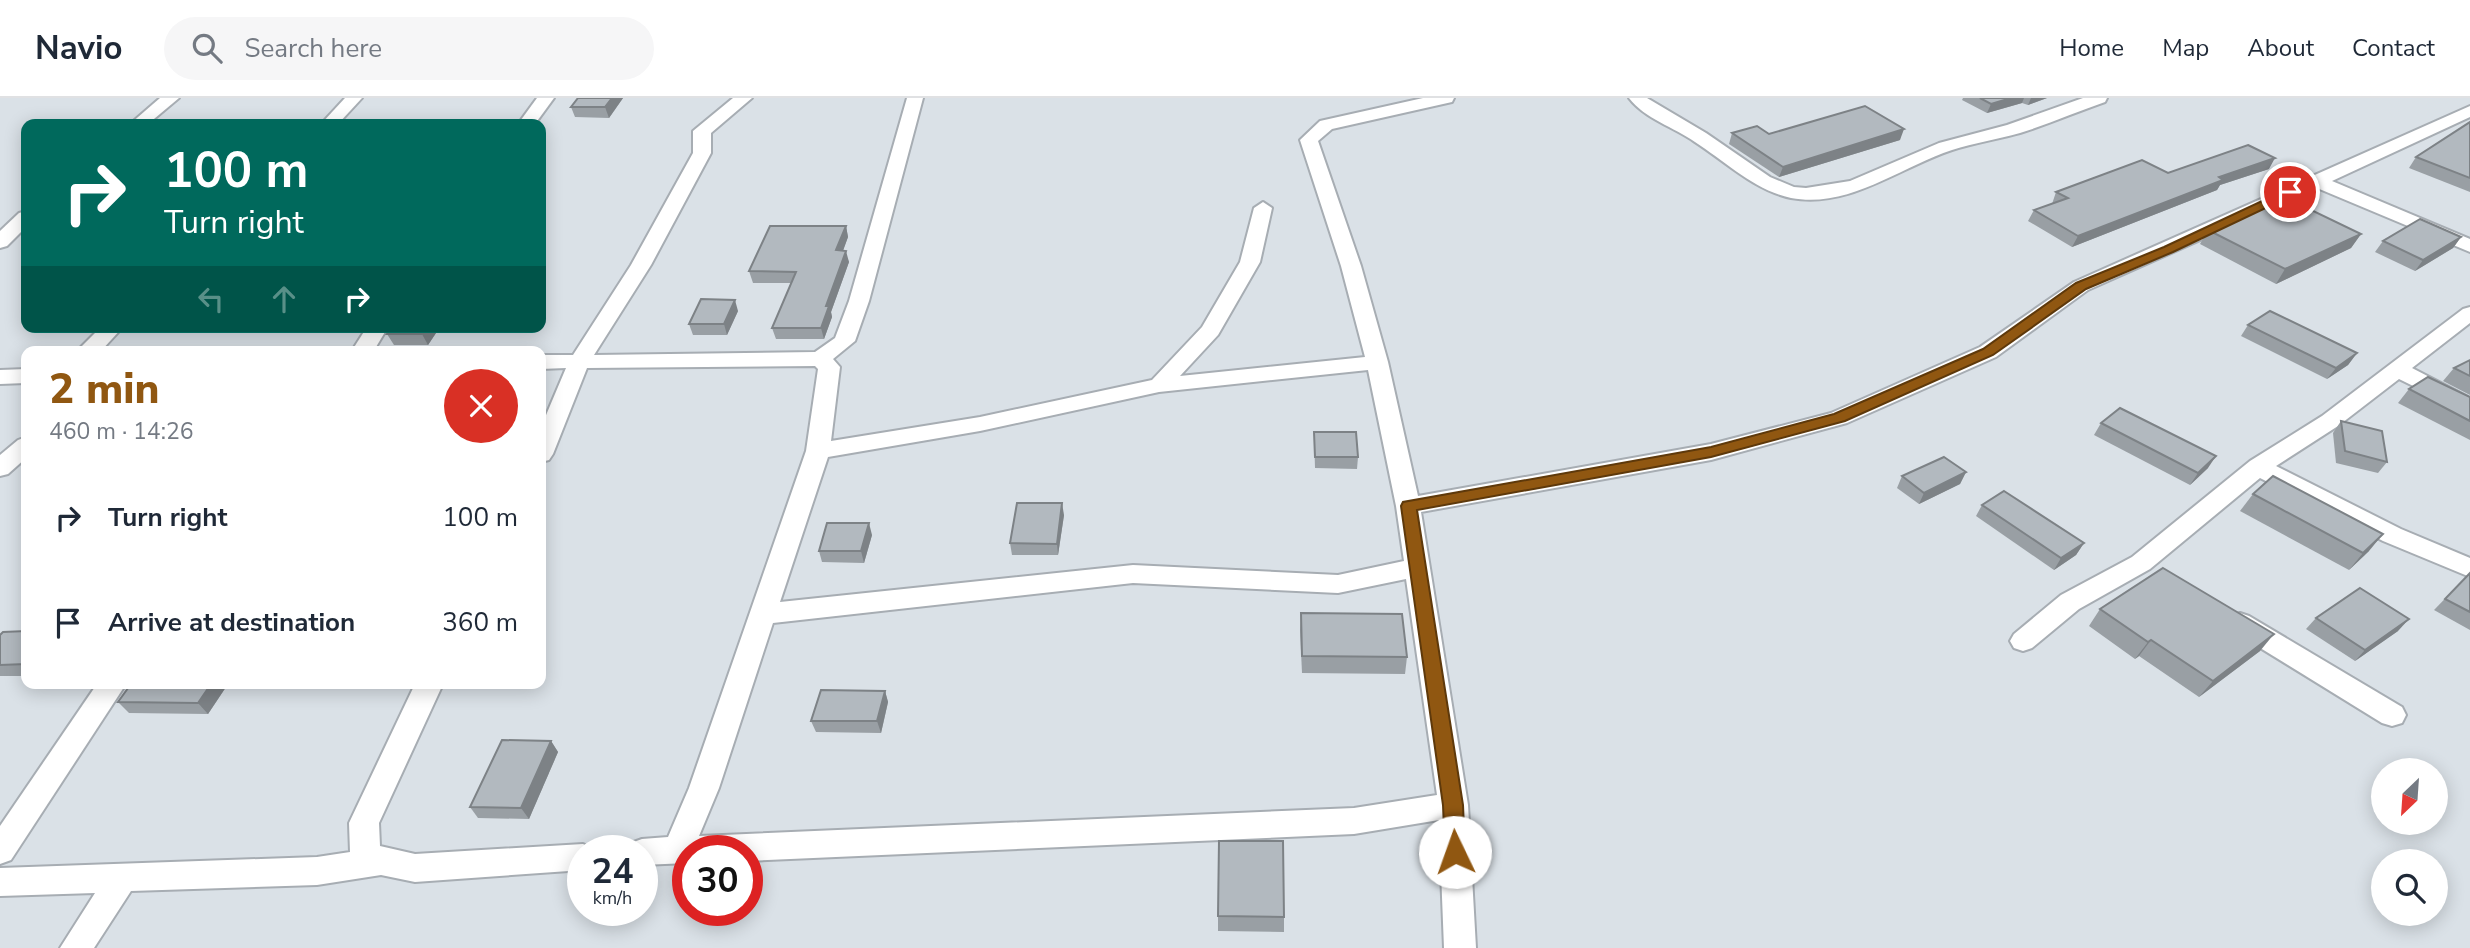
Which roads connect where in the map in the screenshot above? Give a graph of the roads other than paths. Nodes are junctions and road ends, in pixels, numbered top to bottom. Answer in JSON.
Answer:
{"nodes":[{"id":1,"x":172,"y":98,"type":"edge"},
{"id":2,"x":354,"y":98,"type":"edge"},
{"id":3,"x":546,"y":98,"type":"edge"},
{"id":4,"x":744,"y":98,"type":"edge"},
{"id":5,"x":915,"y":98,"type":"edge"},
{"id":6,"x":1445,"y":98,"type":"edge"},
{"id":7,"x":1637,"y":98,"type":"edge"},
{"id":8,"x":2099,"y":98,"type":"edge"},
{"id":9,"x":2470,"y":111,"type":"edge"},
{"id":10,"x":145,"y":119,"type":"edge"},
{"id":11,"x":334,"y":119,"type":"edge"},
{"id":12,"x":530,"y":119,"type":"edge"},
{"id":13,"x":2315,"y":180,"type":"junction"},
{"id":14,"x":1263,"y":208,"type":"dead end"},
{"id":15,"x":21,"y":223,"type":"edge"},
{"id":16,"x":0,"y":242,"type":"edge"},
{"id":17,"x":2470,"y":246,"type":"edge"},
{"id":18,"x":2470,"y":313,"type":"edge"},
{"id":19,"x":107,"y":333,"type":"edge"},
{"id":20,"x":94,"y":346,"type":"edge"},
{"id":21,"x":820,"y":359,"type":"junction"},
{"id":22,"x":580,"y":360,"type":"junction"},
{"id":23,"x":546,"y":362,"type":"edge"},
{"id":24,"x":1377,"y":362,"type":"junction"},
{"id":25,"x":2397,"y":369,"type":"junction"},
{"id":26,"x":21,"y":376,"type":"edge"},
{"id":27,"x":0,"y":377,"type":"edge"},
{"id":28,"x":1159,"y":385,"type":"junction"},
{"id":29,"x":2470,"y":407,"type":"edge"},
{"id":30,"x":546,"y":442,"type":"edge"},
{"id":31,"x":21,"y":449,"type":"edge"},
{"id":32,"x":818,"y":451,"type":"junction"},
{"id":33,"x":2258,"y":467,"type":"junction"},
{"id":34,"x":0,"y":468,"type":"edge"},
{"id":35,"x":1408,"y":506,"type":"junction"},
{"id":36,"x":2141,"y":563,"type":"junction"},
{"id":37,"x":1417,"y":567,"type":"junction"},
{"id":38,"x":2470,"y":568,"type":"edge"},
{"id":39,"x":2165,"y":578,"type":"edge"},
{"id":40,"x":2213,"y":607,"type":"edge"},
{"id":41,"x":763,"y":614,"type":"junction"},
{"id":42,"x":2023,"y":641,"type":"dead end"},
{"id":43,"x":109,"y":689,"type":"edge"},
{"id":44,"x":427,"y":689,"type":"edge"},
{"id":45,"x":2392,"y":715,"type":"dead end"},
{"id":46,"x":1453,"y":805,"type":"junction"},
{"id":47,"x":684,"y":835,"type":"edge"},
{"id":48,"x":763,"y":846,"type":"edge"},
{"id":49,"x":0,"y":851,"type":"edge"},
{"id":50,"x":567,"y":858,"type":"edge"},
{"id":51,"x":382,"y":862,"type":"junction"},
{"id":52,"x":122,"y":879,"type":"junction"},
{"id":53,"x":0,"y":882,"type":"edge"},
{"id":54,"x":76,"y":948,"type":"edge"},
{"id":55,"x":1460,"y":948,"type":"edge"}],
"edges":[{"from":1,"to":10,"type":"street"},
{"from":2,"to":11,"type":"street"},
{"from":3,"to":12,"type":"street"},
{"from":4,"to":22,"type":"street"},
{"from":5,"to":21,"type":"street"},
{"from":6,"to":24,"type":"street"},
{"from":7,"to":8,"type":"street"},
{"from":9,"to":13,"type":"street"},
{"from":13,"to":17,"type":"street"},
{"from":13,"to":35,"type":"street"},
{"from":14,"to":28,"type":"street"},
{"from":15,"to":16,"type":"street"},
{"from":18,"to":25,"type":"street"},
{"from":19,"to":20,"type":"street"},
{"from":21,"to":22,"type":"street"},
{"from":21,"to":32,"type":"street"},
{"from":22,"to":23,"type":"street"},
{"from":22,"to":30,"type":"street"},
{"from":24,"to":28,"type":"street"},
{"from":24,"to":35,"type":"street"},
{"from":25,"to":29,"type":"street"},
{"from":25,"to":33,"type":"street"},
{"from":26,"to":27,"type":"street"},
{"from":28,"to":32,"type":"street"},
{"from":31,"to":34,"type":"street"},
{"from":32,"to":41,"type":"street"},
{"from":33,"to":36,"type":"street"},
{"from":33,"to":38,"type":"street"},
{"from":35,"to":37,"type":"street"},
{"from":36,"to":39,"type":"street"},
{"from":36,"to":42,"type":"street"},
{"from":37,"to":41,"type":"street"},
{"from":37,"to":46,"type":"street"},
{"from":40,"to":45,"type":"street"},
{"from":41,"to":47,"type":"street"},
{"from":43,"to":49,"type":"street"},
{"from":44,"to":51,"type":"street"},
{"from":46,"to":48,"type":"street"},
{"from":46,"to":55,"type":"street"},
{"from":50,"to":51,"type":"street"},
{"from":51,"to":52,"type":"street"},
{"from":52,"to":53,"type":"street"},
{"from":52,"to":54,"type":"street"}]}
